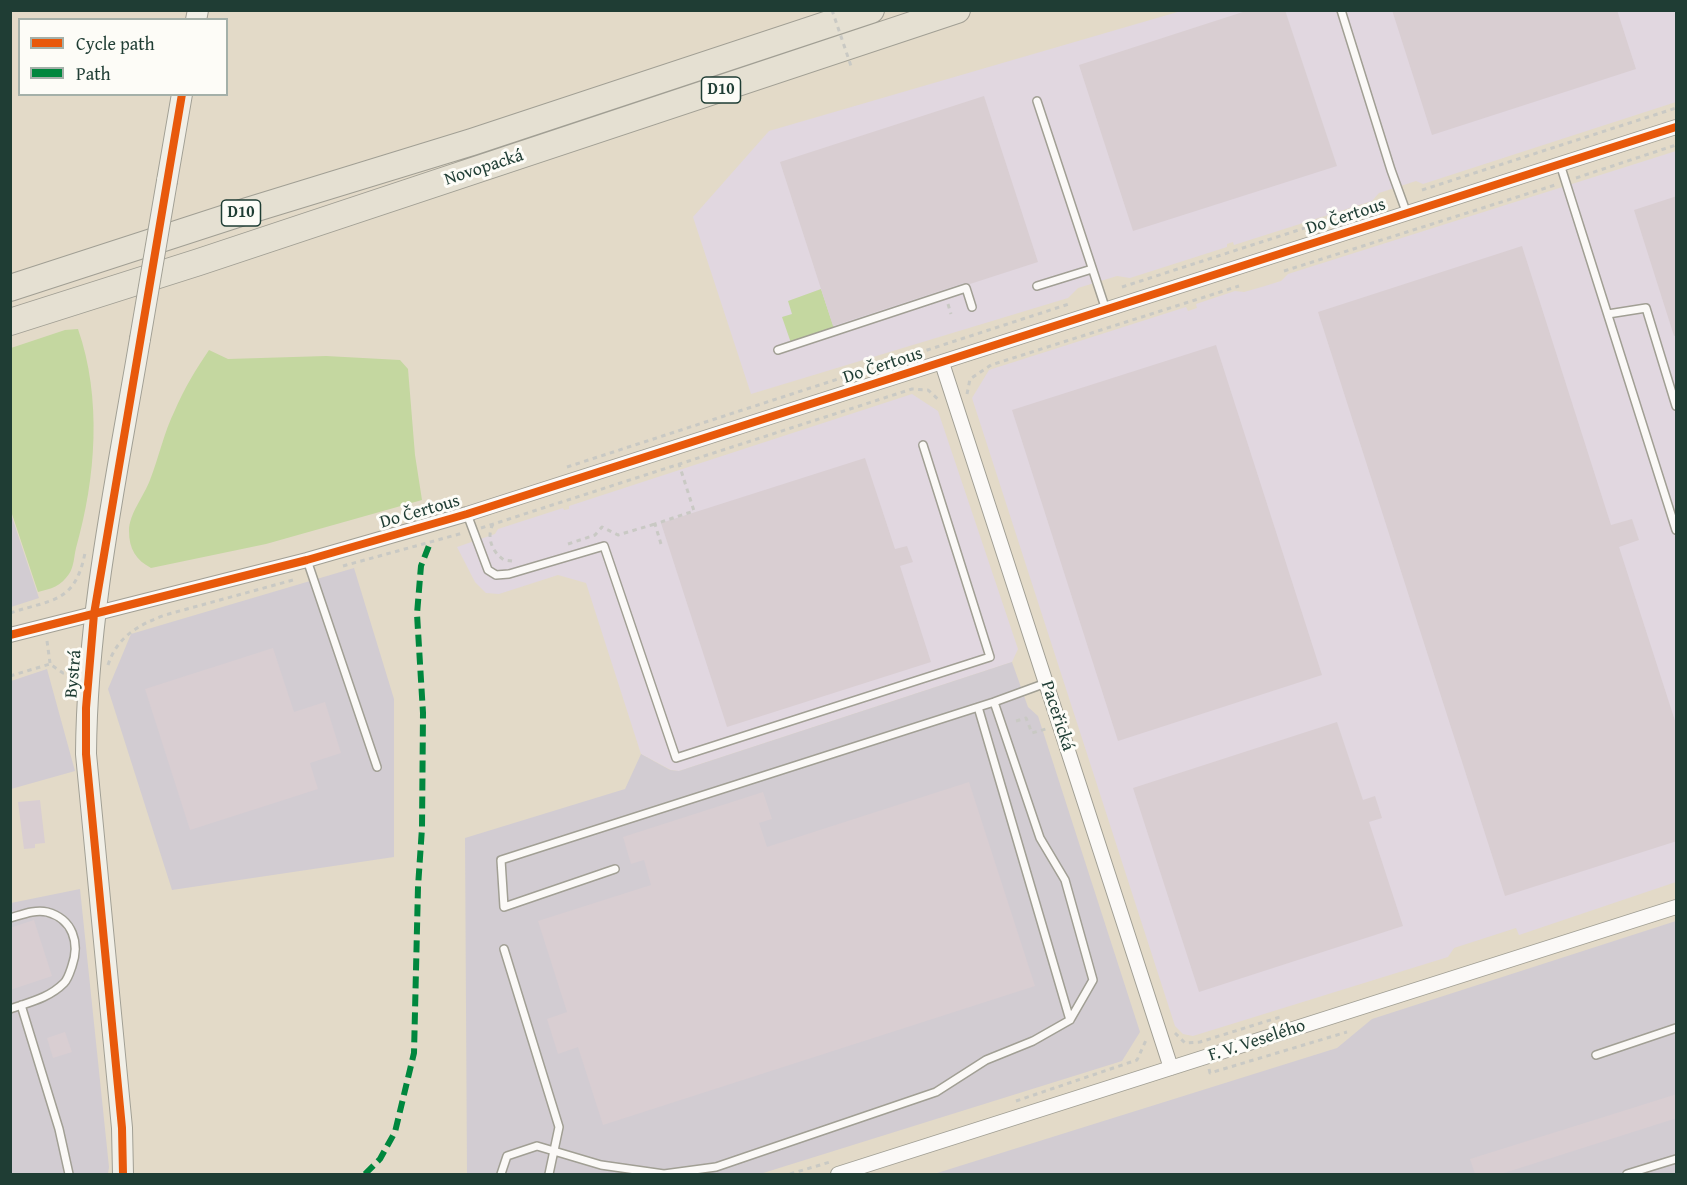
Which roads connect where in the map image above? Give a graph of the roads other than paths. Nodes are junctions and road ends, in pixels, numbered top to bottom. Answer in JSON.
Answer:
{"nodes":[{"id":1,"x":871,"y":10,"type":"edge"},
{"id":2,"x":957,"y":10,"type":"edge"},
{"id":3,"x":1341,"y":10,"type":"edge"},
{"id":4,"x":182,"y":96,"type":"edge"},
{"id":5,"x":1037,"y":101,"type":"dead end"},
{"id":6,"x":1677,"y":127,"type":"edge"},
{"id":7,"x":1560,"y":164,"type":"junction"},
{"id":8,"x":1407,"y":214,"type":"junction"},
{"id":9,"x":1092,"y":269,"type":"junction"},
{"id":10,"x":1037,"y":286,"type":"dead end"},
{"id":11,"x":10,"y":288,"type":"edge"},
{"id":12,"x":972,"y":307,"type":"dead end"},
{"id":13,"x":1106,"y":310,"type":"junction"},
{"id":14,"x":1608,"y":314,"type":"junction"},
{"id":15,"x":10,"y":322,"type":"edge"},
{"id":16,"x":778,"y":350,"type":"dead end"},
{"id":17,"x":942,"y":363,"type":"junction"},
{"id":18,"x":1677,"y":406,"type":"edge"},
{"id":19,"x":922,"y":444,"type":"dead end"},
{"id":20,"x":467,"y":514,"type":"junction"},
{"id":21,"x":1677,"y":530,"type":"edge"},
{"id":22,"x":307,"y":560,"type":"junction"},
{"id":23,"x":94,"y":614,"type":"junction"},
{"id":24,"x":10,"y":635,"type":"edge"},
{"id":25,"x":1046,"y":683,"type":"junction"},
{"id":26,"x":994,"y":702,"type":"junction"},
{"id":27,"x":978,"y":707,"type":"junction"},
{"id":28,"x":377,"y":767,"type":"dead end"},
{"id":29,"x":615,"y":869,"type":"dead end"},
{"id":30,"x":1677,"y":907,"type":"edge"},
{"id":31,"x":10,"y":918,"type":"edge"},
{"id":32,"x":504,"y":949,"type":"dead end"},
{"id":33,"x":21,"y":1005,"type":"junction"},
{"id":34,"x":10,"y":1009,"type":"edge"},
{"id":35,"x":1070,"y":1020,"type":"junction"},
{"id":36,"x":1677,"y":1028,"type":"edge"},
{"id":37,"x":1596,"y":1055,"type":"dead end"},
{"id":38,"x":1171,"y":1068,"type":"junction"},
{"id":39,"x":555,"y":1151,"type":"junction"},
{"id":40,"x":1677,"y":1158,"type":"edge"},
{"id":41,"x":69,"y":1174,"type":"edge"},
{"id":42,"x":123,"y":1174,"type":"edge"},
{"id":43,"x":501,"y":1174,"type":"edge"},
{"id":44,"x":549,"y":1174,"type":"edge"},
{"id":45,"x":838,"y":1174,"type":"edge"},
{"id":46,"x":1627,"y":1174,"type":"edge"}],
"edges":[{"from":1,"to":11,"type":"highway","name":"Novopacká","number":"D10"},
{"from":2,"to":15,"type":"highway","name":"Novopacká","number":"D10"},
{"from":3,"to":8,"type":"lane"},
{"from":4,"to":23,"type":"street","name":"Bystrá","bridge":true},
{"from":5,"to":9,"type":"lane"},
{"from":6,"to":7,"type":"street","name":"Do Čertous"},
{"from":7,"to":8,"type":"street","name":"Do Čertous"},
{"from":7,"to":14,"type":"lane"},
{"from":8,"to":13,"type":"street","name":"Do Čertous"},
{"from":9,"to":10,"type":"lane"},
{"from":9,"to":13,"type":"lane"},
{"from":12,"to":16,"type":"lane"},
{"from":13,"to":17,"type":"street","name":"Do Čertous"},
{"from":14,"to":18,"type":"lane"},
{"from":14,"to":21,"type":"lane"},
{"from":17,"to":20,"type":"street","name":"Do Čertous"},
{"from":17,"to":25,"type":"street","name":"Paceřická"},
{"from":19,"to":20,"type":"lane"},
{"from":20,"to":22,"type":"street","name":"Do Čertous"},
{"from":22,"to":23,"type":"street","name":"Do Čertous"},
{"from":22,"to":28,"type":"lane"},
{"from":23,"to":24,"type":"street","name":"Do Čertous"},
{"from":23,"to":42,"type":"street","name":"Bystrá"},
{"from":25,"to":26,"type":"lane"},
{"from":25,"to":38,"type":"street","name":"Paceřická"},
{"from":26,"to":27,"type":"lane"},
{"from":26,"to":35,"type":"lane"},
{"from":27,"to":29,"type":"lane"},
{"from":27,"to":35,"type":"lane"},
{"from":30,"to":38,"type":"street","name":"F. V. Veselého"},
{"from":31,"to":33,"type":"lane"},
{"from":32,"to":39,"type":"lane"},
{"from":33,"to":34,"type":"lane"},
{"from":33,"to":41,"type":"lane"},
{"from":35,"to":39,"type":"lane"},
{"from":36,"to":37,"type":"lane"},
{"from":38,"to":45,"type":"street","name":"F. V. Veselého"},
{"from":39,"to":43,"type":"lane"},
{"from":39,"to":44,"type":"lane"},
{"from":40,"to":46,"type":"lane"}]}
